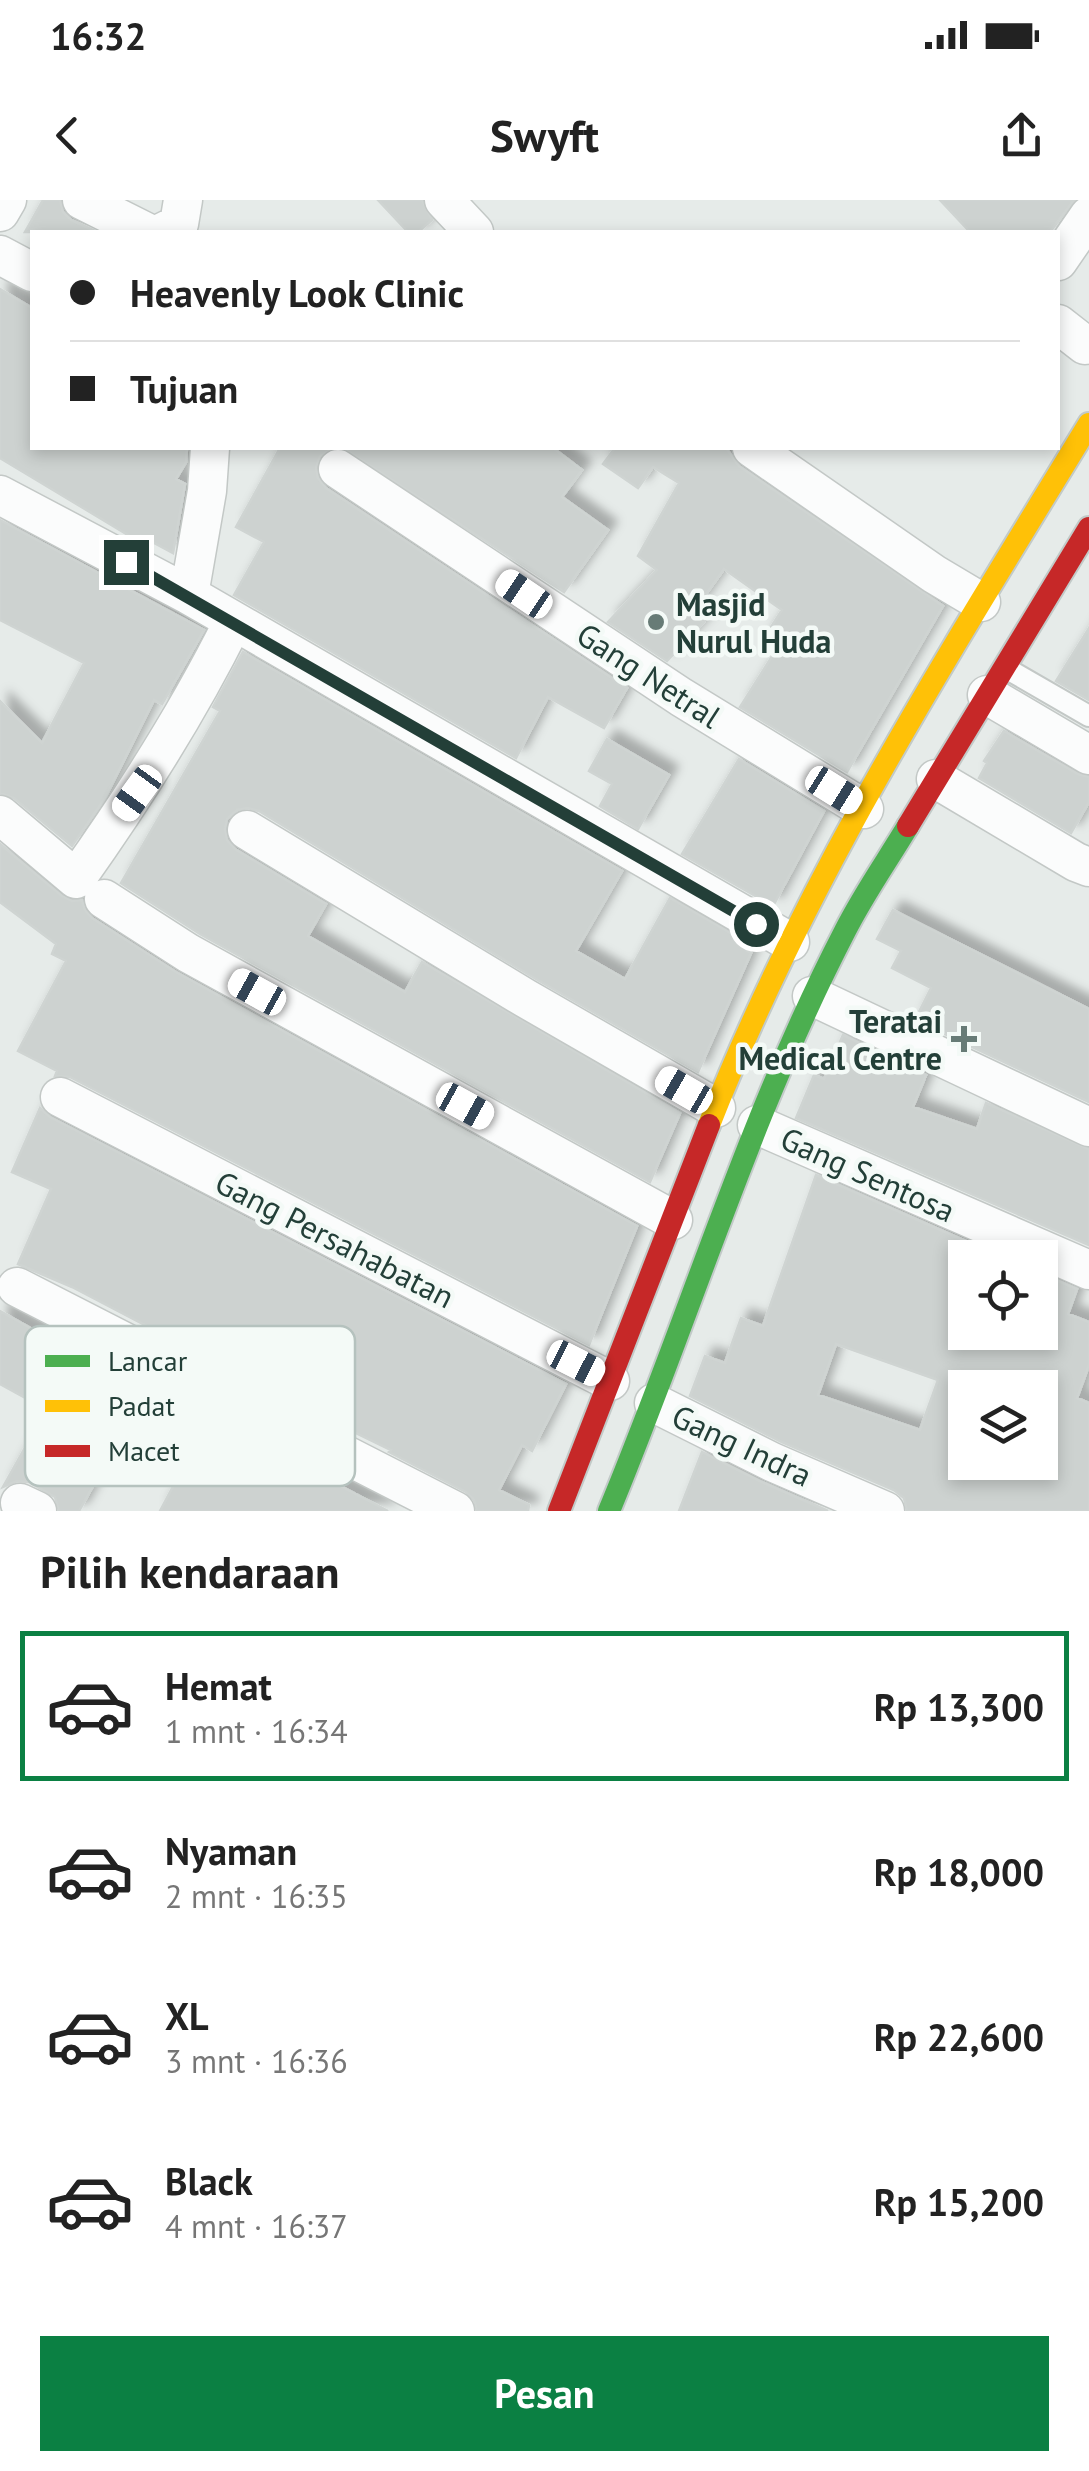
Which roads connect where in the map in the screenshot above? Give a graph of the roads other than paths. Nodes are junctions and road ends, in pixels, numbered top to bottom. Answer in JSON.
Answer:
{"nodes":[{"id":1,"x":7,"y":200,"type":"edge"},
{"id":2,"x":82,"y":200,"type":"edge"},
{"id":3,"x":183,"y":200,"type":"edge"},
{"id":4,"x":444,"y":200,"type":"edge"},
{"id":5,"x":0,"y":212,"type":"edge"},
{"id":6,"x":1089,"y":216,"type":"edge"},
{"id":7,"x":142,"y":230,"type":"edge"},
{"id":8,"x":167,"y":230,"type":"edge"},
{"id":9,"x":472,"y":230,"type":"edge"},
{"id":10,"x":0,"y":255,"type":"edge"},
{"id":11,"x":1060,"y":258,"type":"edge"},
{"id":12,"x":30,"y":271,"type":"edge"},
{"id":13,"x":1089,"y":424,"type":"edge"},
{"id":14,"x":210,"y":450,"type":"edge"},
{"id":15,"x":755,"y":450,"type":"edge"},
{"id":16,"x":338,"y":469,"type":"dead end"},
{"id":17,"x":0,"y":495,"type":"edge"},
{"id":18,"x":1087,"y":534,"type":"edge"},
{"id":19,"x":189,"y":596,"type":"junction"},
{"id":20,"x":981,"y":602,"type":"junction"},
{"id":21,"x":233,"y":622,"type":"junction"},
{"id":22,"x":995,"y":681,"type":"junction"},
{"id":23,"x":1089,"y":716,"type":"edge"},
{"id":24,"x":1089,"y":755,"type":"edge"},
{"id":25,"x":936,"y":779,"type":"junction"},
{"id":26,"x":864,"y":808,"type":"junction"},
{"id":27,"x":0,"y":815,"type":"edge"},
{"id":28,"x":247,"y":830,"type":"dead end"},
{"id":29,"x":1089,"y":866,"type":"edge"},
{"id":30,"x":90,"y":889,"type":"junction"},
{"id":31,"x":790,"y":942,"type":"junction"},
{"id":32,"x":812,"y":996,"type":"junction"},
{"id":33,"x":60,"y":1096,"type":"dead end"},
{"id":34,"x":716,"y":1108,"type":"junction"},
{"id":35,"x":757,"y":1125,"type":"junction"},
{"id":36,"x":1089,"y":1127,"type":"edge"},
{"id":37,"x":673,"y":1220,"type":"junction"},
{"id":38,"x":1089,"y":1270,"type":"edge"},
{"id":39,"x":17,"y":1288,"type":"dead end"},
{"id":40,"x":91,"y":1326,"type":"edge"},
{"id":41,"x":610,"y":1381,"type":"junction"},
{"id":42,"x":654,"y":1404,"type":"junction"},
{"id":43,"x":355,"y":1460,"type":"edge"},
{"id":44,"x":454,"y":1511,"type":"edge"},
{"id":45,"x":559,"y":1511,"type":"edge"},
{"id":46,"x":609,"y":1511,"type":"edge"},
{"id":47,"x":885,"y":1511,"type":"edge"}],
"edges":[{"from":1,"to":5,"type":"street"},
{"from":2,"to":7,"type":"street"},
{"from":3,"to":8,"type":"street"},
{"from":4,"to":9,"type":"street"},
{"from":6,"to":11,"type":"street"},
{"from":10,"to":12,"type":"street"},
{"from":13,"to":20,"type":"main road"},
{"from":14,"to":19,"type":"street"},
{"from":15,"to":20,"type":"street"},
{"from":16,"to":26,"type":"street","name":"Gang Netral"},
{"from":17,"to":19,"type":"street"},
{"from":18,"to":22,"type":"main road"},
{"from":19,"to":21,"type":"street"},
{"from":20,"to":26,"type":"main road"},
{"from":21,"to":30,"type":"street"},
{"from":21,"to":31,"type":"street"},
{"from":22,"to":23,"type":"lane"},
{"from":22,"to":24,"type":"street"},
{"from":22,"to":25,"type":"main road"},
{"from":25,"to":29,"type":"street"},
{"from":25,"to":32,"type":"main road"},
{"from":26,"to":31,"type":"main road"},
{"from":27,"to":30,"type":"street"},
{"from":28,"to":34,"type":"street"},
{"from":30,"to":37,"type":"street"},
{"from":31,"to":34,"type":"main road"},
{"from":32,"to":35,"type":"main road"},
{"from":32,"to":36,"type":"street"},
{"from":33,"to":41,"type":"street","name":"Gang Persahabatan"},
{"from":34,"to":37,"type":"main road"},
{"from":35,"to":38,"type":"street","name":"Gang Sentosa"},
{"from":35,"to":42,"type":"main road"},
{"from":37,"to":41,"type":"main road"},
{"from":39,"to":40,"type":"street"},
{"from":41,"to":45,"type":"main road"},
{"from":42,"to":46,"type":"main road"},
{"from":42,"to":47,"type":"street","name":"Gang Indra"},
{"from":43,"to":44,"type":"street"}]}
